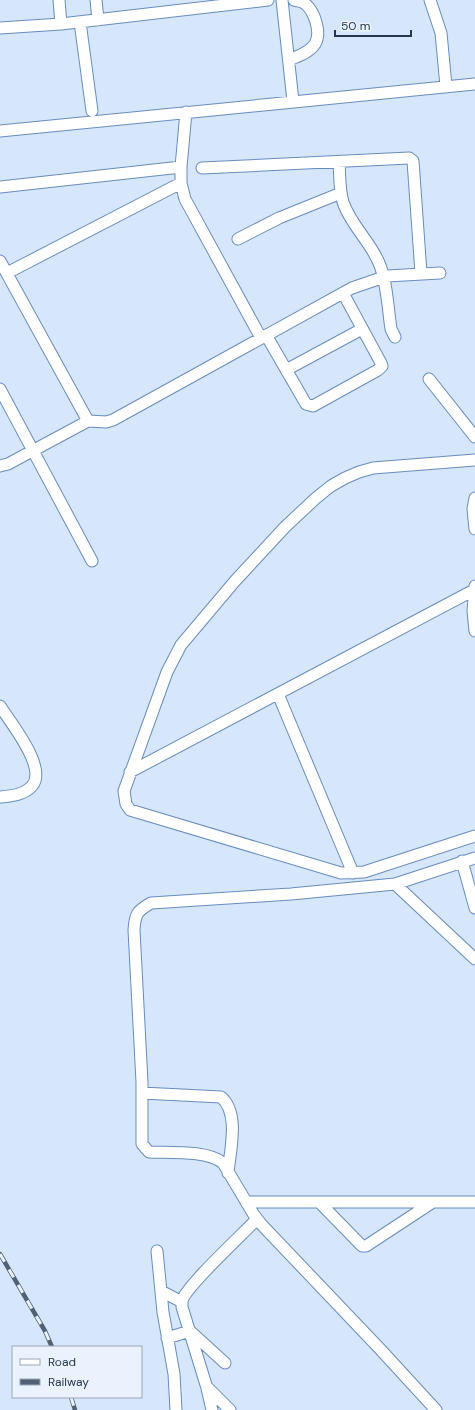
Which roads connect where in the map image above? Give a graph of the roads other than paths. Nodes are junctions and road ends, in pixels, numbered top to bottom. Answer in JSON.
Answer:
{"nodes":[{"id":1,"x":59,"y":0,"type":"edge"},
{"id":2,"x":96,"y":0,"type":"edge"},
{"id":3,"x":268,"y":0,"type":"edge"},
{"id":4,"x":282,"y":0,"type":"edge"},
{"id":5,"x":294,"y":0,"type":"edge"},
{"id":6,"x":430,"y":0,"type":"edge"},
{"id":7,"x":98,"y":20,"type":"junction"},
{"id":8,"x":80,"y":22,"type":"junction"},
{"id":9,"x":61,"y":24,"type":"junction"},
{"id":10,"x":0,"y":28,"type":"edge"},
{"id":11,"x":288,"y":60,"type":"junction"},
{"id":12,"x":475,"y":84,"type":"edge"},
{"id":13,"x":446,"y":86,"type":"junction"},
{"id":14,"x":293,"y":102,"type":"junction"},
{"id":15,"x":92,"y":111,"type":"dead end"},
{"id":16,"x":186,"y":112,"type":"junction"},
{"id":17,"x":0,"y":131,"type":"edge"},
{"id":18,"x":340,"y":162,"type":"junction"},
{"id":19,"x":181,"y":167,"type":"junction"},
{"id":20,"x":202,"y":168,"type":"dead end"},
{"id":21,"x":181,"y":183,"type":"junction"},
{"id":22,"x":0,"y":188,"type":"edge"},
{"id":23,"x":341,"y":193,"type":"junction"},
{"id":24,"x":238,"y":239,"type":"dead end"},
{"id":25,"x":0,"y":261,"type":"edge"},
{"id":26,"x":6,"y":273,"type":"junction"},
{"id":27,"x":421,"y":273,"type":"junction"},
{"id":28,"x":440,"y":273,"type":"dead end"},
{"id":29,"x":383,"y":277,"type":"junction"},
{"id":30,"x":343,"y":293,"type":"junction"},
{"id":31,"x":362,"y":329,"type":"junction"},
{"id":32,"x":264,"y":336,"type":"junction"},
{"id":33,"x":395,"y":337,"type":"dead end"},
{"id":34,"x":286,"y":370,"type":"junction"},
{"id":35,"x":430,"y":379,"type":"dead end"},
{"id":36,"x":0,"y":389,"type":"edge"},
{"id":37,"x":88,"y":421,"type":"junction"},
{"id":38,"x":475,"y":437,"type":"edge"},
{"id":39,"x":33,"y":450,"type":"junction"},
{"id":40,"x":475,"y":460,"type":"edge"},
{"id":41,"x":0,"y":466,"type":"edge"},
{"id":42,"x":475,"y":498,"type":"edge"},
{"id":43,"x":475,"y":529,"type":"edge"},
{"id":44,"x":92,"y":561,"type":"dead end"},
{"id":45,"x":474,"y":586,"type":"edge"},
{"id":46,"x":474,"y":611,"type":"edge"},
{"id":47,"x":475,"y":631,"type":"edge"},
{"id":48,"x":278,"y":694,"type":"junction"},
{"id":49,"x":0,"y":706,"type":"edge"},
{"id":50,"x":130,"y":772,"type":"junction"},
{"id":51,"x":0,"y":797,"type":"edge"},
{"id":52,"x":475,"y":836,"type":"edge"},
{"id":53,"x":475,"y":858,"type":"edge"},
{"id":54,"x":462,"y":861,"type":"junction"},
{"id":55,"x":354,"y":873,"type":"junction"},
{"id":56,"x":395,"y":884,"type":"junction"},
{"id":57,"x":475,"y":908,"type":"edge"},
{"id":58,"x":475,"y":959,"type":"edge"},
{"id":59,"x":142,"y":1093,"type":"junction"},
{"id":60,"x":228,"y":1173,"type":"junction"},
{"id":61,"x":246,"y":1202,"type":"junction"},
{"id":62,"x":319,"y":1202,"type":"junction"},
{"id":63,"x":433,"y":1202,"type":"junction"},
{"id":64,"x":475,"y":1202,"type":"edge"},
{"id":65,"x":257,"y":1219,"type":"junction"},
{"id":66,"x":157,"y":1251,"type":"dead end"},
{"id":67,"x":161,"y":1291,"type":"junction"},
{"id":68,"x":182,"y":1302,"type":"junction"},
{"id":69,"x":190,"y":1331,"type":"junction"},
{"id":70,"x":167,"y":1338,"type":"junction"},
{"id":71,"x":225,"y":1363,"type":"dead end"},
{"id":72,"x":208,"y":1388,"type":"junction"},
{"id":73,"x":176,"y":1410,"type":"edge"},
{"id":74,"x":212,"y":1410,"type":"edge"},
{"id":75,"x":230,"y":1410,"type":"edge"},
{"id":76,"x":436,"y":1410,"type":"edge"}],
"edges":[{"from":1,"to":9,"type":"street"},
{"from":2,"to":7,"type":"street"},
{"from":3,"to":7,"type":"street"},
{"from":4,"to":11,"type":"street"},
{"from":5,"to":11,"type":"street"},
{"from":6,"to":13,"type":"street"},
{"from":7,"to":8,"type":"street"},
{"from":8,"to":9,"type":"street"},
{"from":8,"to":15,"type":"street"},
{"from":9,"to":10,"type":"street"},
{"from":11,"to":14,"type":"street"},
{"from":12,"to":13,"type":"street"},
{"from":13,"to":14,"type":"street"},
{"from":14,"to":16,"type":"street"},
{"from":16,"to":17,"type":"street"},
{"from":16,"to":19,"type":"street"},
{"from":18,"to":20,"type":"street"},
{"from":18,"to":23,"type":"street"},
{"from":18,"to":27,"type":"street"},
{"from":19,"to":21,"type":"street"},
{"from":19,"to":22,"type":"street"},
{"from":21,"to":26,"type":"street"},
{"from":21,"to":32,"type":"street"},
{"from":23,"to":24,"type":"street"},
{"from":23,"to":29,"type":"street"},
{"from":25,"to":26,"type":"street"},
{"from":26,"to":37,"type":"street"},
{"from":27,"to":28,"type":"street"},
{"from":27,"to":29,"type":"street"},
{"from":29,"to":30,"type":"street"},
{"from":29,"to":33,"type":"street"},
{"from":30,"to":31,"type":"street"},
{"from":30,"to":32,"type":"street"},
{"from":31,"to":34,"type":"street"},
{"from":31,"to":34,"type":"street"},
{"from":32,"to":34,"type":"street"},
{"from":32,"to":37,"type":"street"},
{"from":35,"to":38,"type":"street"},
{"from":36,"to":39,"type":"street"},
{"from":37,"to":39,"type":"street"},
{"from":39,"to":41,"type":"street"},
{"from":39,"to":44,"type":"street"},
{"from":40,"to":50,"type":"street"},
{"from":42,"to":43,"type":"street"},
{"from":45,"to":46,"type":"street"},
{"from":45,"to":48,"type":"street"},
{"from":46,"to":47,"type":"street"},
{"from":48,"to":50,"type":"street"},
{"from":48,"to":55,"type":"street"},
{"from":49,"to":51,"type":"street"},
{"from":50,"to":55,"type":"street"},
{"from":52,"to":55,"type":"street"},
{"from":53,"to":54,"type":"street"},
{"from":54,"to":56,"type":"street"},
{"from":54,"to":57,"type":"street"},
{"from":56,"to":58,"type":"street"},
{"from":56,"to":59,"type":"street"},
{"from":59,"to":60,"type":"street"},
{"from":59,"to":60,"type":"street"},
{"from":60,"to":61,"type":"street"},
{"from":61,"to":62,"type":"street"},
{"from":61,"to":65,"type":"street"},
{"from":62,"to":63,"type":"street"},
{"from":62,"to":63,"type":"street"},
{"from":63,"to":64,"type":"street"},
{"from":65,"to":68,"type":"street"},
{"from":65,"to":76,"type":"street"},
{"from":66,"to":67,"type":"street"},
{"from":67,"to":68,"type":"street"},
{"from":67,"to":70,"type":"street"},
{"from":68,"to":69,"type":"street"},
{"from":69,"to":70,"type":"street"},
{"from":69,"to":71,"type":"street"},
{"from":69,"to":72,"type":"street"},
{"from":70,"to":73,"type":"street"},
{"from":72,"to":74,"type":"street"},
{"from":72,"to":75,"type":"street"}]}
